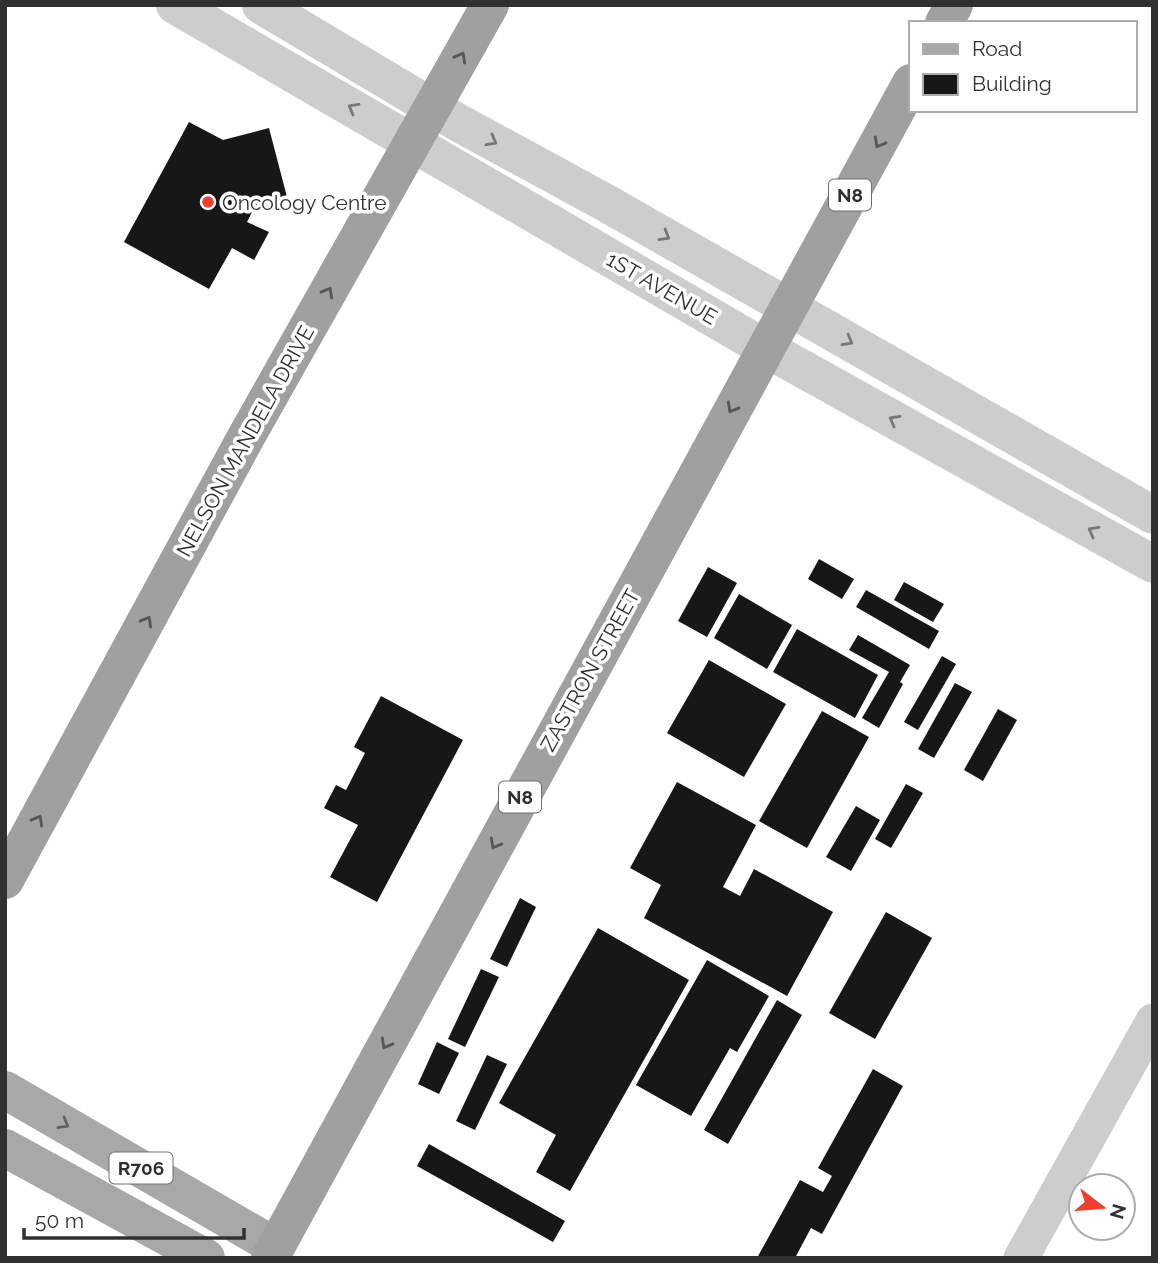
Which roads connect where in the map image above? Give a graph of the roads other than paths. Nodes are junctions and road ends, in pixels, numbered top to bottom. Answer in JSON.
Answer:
{"nodes":[{"id":1,"x":175,"y":5,"type":"edge"},
{"id":2,"x":261,"y":5,"type":"edge"},
{"id":3,"x":490,"y":5,"type":"edge"},
{"id":4,"x":954,"y":5,"type":"edge"},
{"id":5,"x":945,"y":21,"type":"edge"},
{"id":6,"x":909,"y":87,"type":"edge"},
{"id":7,"x":433,"y":108,"type":"junction"},
{"id":8,"x":411,"y":143,"type":"junction"},
{"id":9,"x":789,"y":307,"type":"junction"},
{"id":10,"x":765,"y":348,"type":"junction"},
{"id":11,"x":1153,"y":515,"type":"edge"},
{"id":12,"x":1153,"y":564,"type":"edge"},
{"id":13,"x":5,"y":880,"type":"edge"},
{"id":14,"x":1153,"y":1021,"type":"edge"},
{"id":15,"x":5,"y":1090,"type":"edge"},
{"id":16,"x":5,"y":1148,"type":"edge"},
{"id":17,"x":277,"y":1254,"type":"edge"},
{"id":18,"x":1021,"y":1255,"type":"edge"},
{"id":19,"x":206,"y":1258,"type":"edge"}],
"edges":[{"from":8,"to":1,"type":"street","name":"1ST AVENUE","one_way":true},
{"from":2,"to":7,"type":"street"},
{"from":7,"to":3,"type":"highway","name":"NELSON MANDELA DRIVE","one_way":true},
{"from":4,"to":5,"type":"highway"},
{"from":6,"to":9,"type":"highway","name":"ZASTRON STREET","number":"N8","one_way":true},
{"from":7,"to":8,"type":"highway","name":"NELSON MANDELA DRIVE"},
{"from":7,"to":9,"type":"street","one_way":true},
{"from":8,"to":10,"type":"street","name":"1ST AVENUE"},
{"from":13,"to":8,"type":"highway","name":"NELSON MANDELA DRIVE","one_way":true},
{"from":9,"to":10,"type":"highway","name":"ZASTRON STREET","number":"N8"},
{"from":9,"to":11,"type":"street","one_way":true},
{"from":12,"to":10,"type":"street","name":"1ST AVENUE","one_way":true},
{"from":10,"to":17,"type":"highway","name":"ZASTRON STREET","number":"N8","one_way":true},
{"from":14,"to":18,"type":"street"},
{"from":15,"to":17,"type":"main road","number":"R706","one_way":true},
{"from":16,"to":19,"type":"main road","number":"R706"}]}
